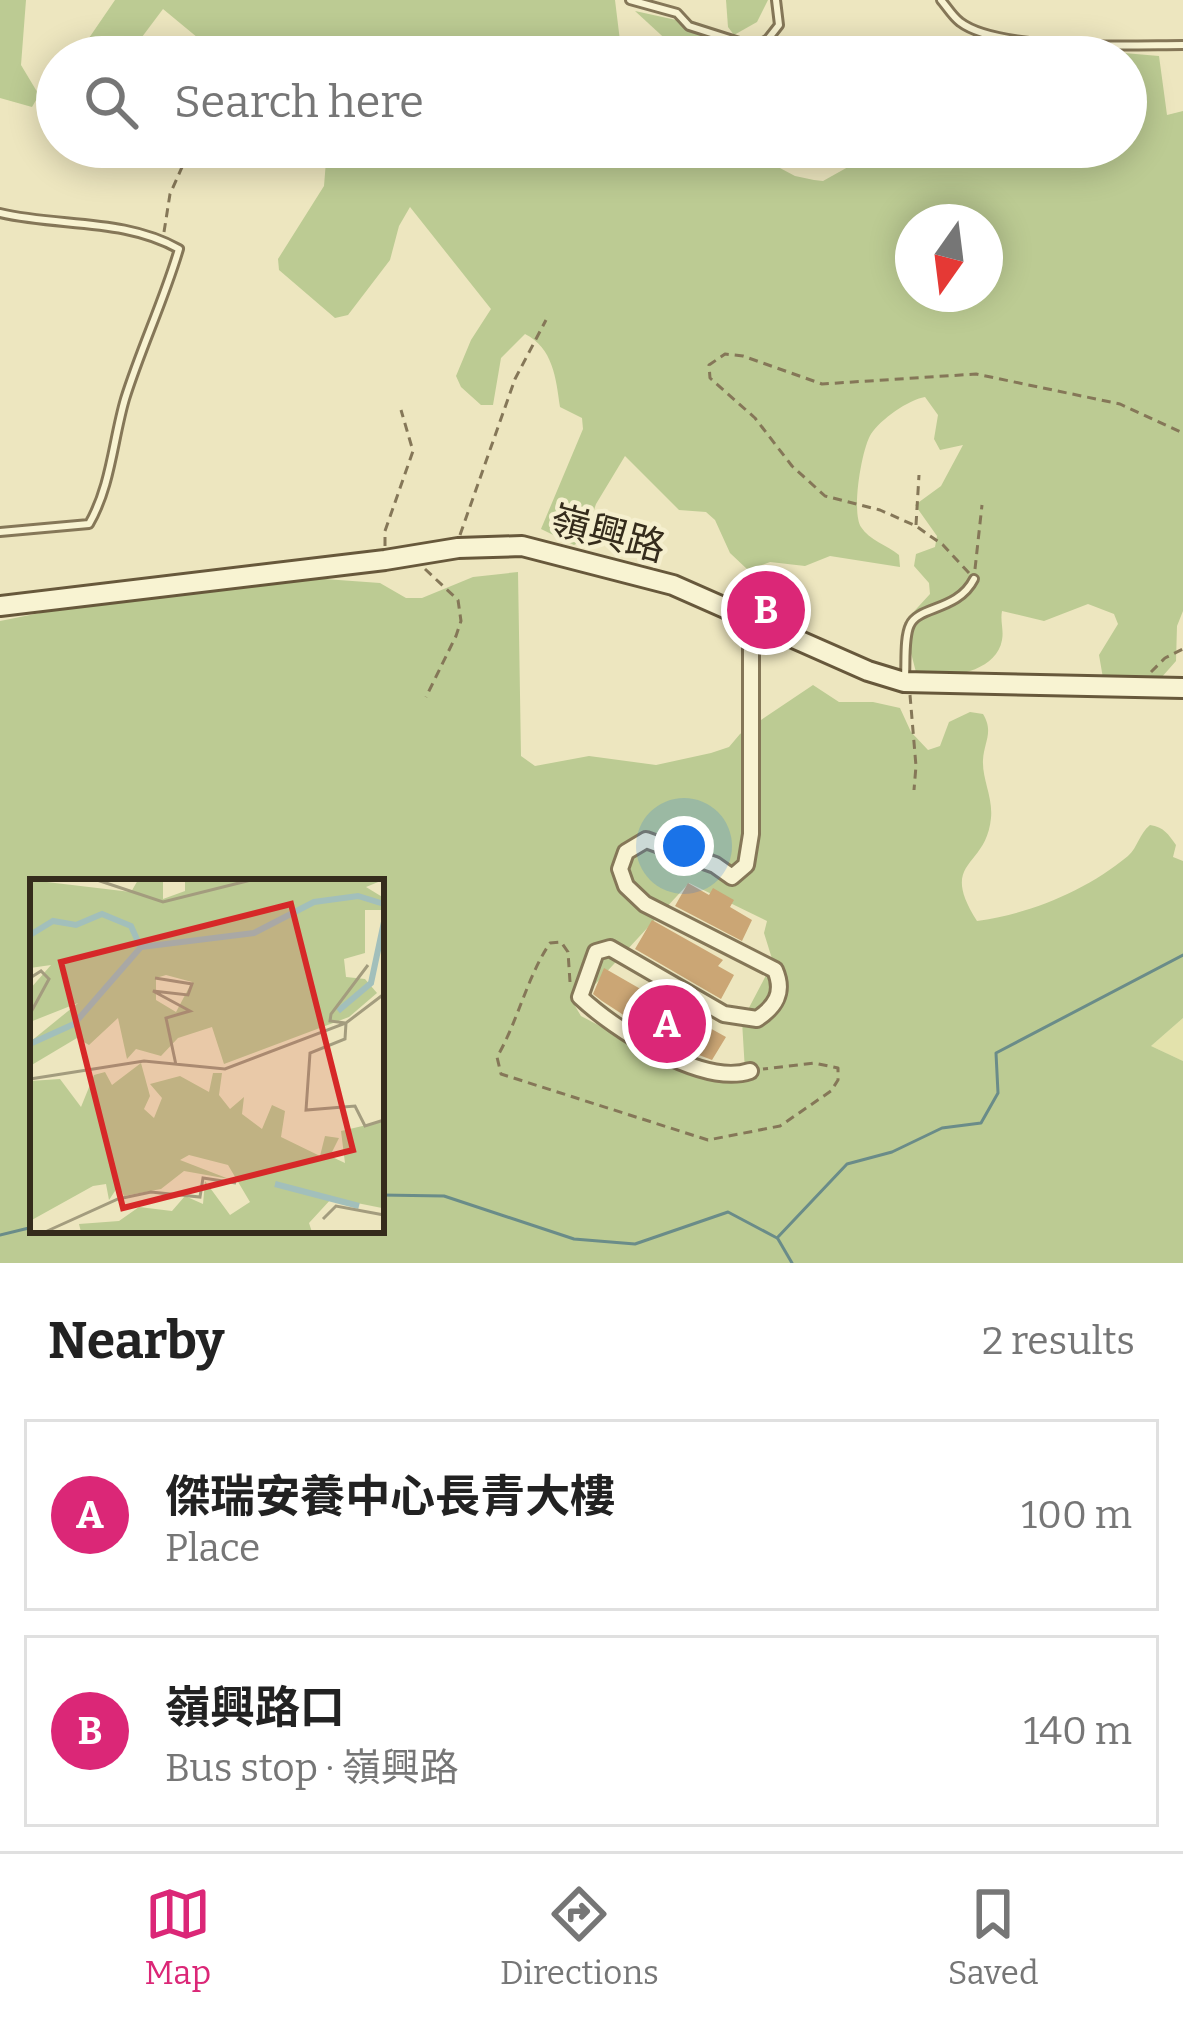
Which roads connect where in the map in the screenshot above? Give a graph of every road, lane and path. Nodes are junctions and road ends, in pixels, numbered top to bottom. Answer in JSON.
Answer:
{"nodes":[{"id":1,"x":630,"y":0,"type":"edge"},
{"id":2,"x":776,"y":0,"type":"edge"},
{"id":3,"x":941,"y":0,"type":"edge"},
{"id":4,"x":720,"y":36,"type":"edge"},
{"id":5,"x":770,"y":36,"type":"edge"},
{"id":6,"x":1007,"y":36,"type":"edge"},
{"id":7,"x":1147,"y":45,"type":"edge"},
{"id":8,"x":1183,"y":45,"type":"edge"},
{"id":9,"x":182,"y":168,"type":"edge"},
{"id":10,"x":0,"y":213,"type":"edge"},
{"id":11,"x":162,"y":240,"type":"junction"},
{"id":12,"x":546,"y":320,"type":"dead end"},
{"id":13,"x":401,"y":410,"type":"dead end"},
{"id":14,"x":1183,"y":433,"type":"edge"},
{"id":15,"x":919,"y":475,"type":"dead end"},
{"id":16,"x":982,"y":505,"type":"dead end"},
{"id":17,"x":916,"y":526,"type":"junction"},
{"id":18,"x":0,"y":532,"type":"edge"},
{"id":19,"x":458,"y":548,"type":"junction"},
{"id":20,"x":410,"y":556,"type":"junction"},
{"id":21,"x":385,"y":560,"type":"junction"},
{"id":22,"x":974,"y":579,"type":"junction"},
{"id":23,"x":0,"y":606,"type":"edge"},
{"id":24,"x":751,"y":620,"type":"junction"},
{"id":25,"x":1183,"y":649,"type":"edge"},
{"id":26,"x":904,"y":682,"type":"junction"},
{"id":27,"x":1136,"y":688,"type":"junction"},
{"id":28,"x":1183,"y":688,"type":"edge"},
{"id":29,"x":426,"y":697,"type":"dead end"},
{"id":30,"x":914,"y":790,"type":"dead end"},
{"id":31,"x":580,"y":997,"type":"junction"},
{"id":32,"x":750,"y":1071,"type":"joint"}],
"edges":[{"from":1,"to":4,"type":"lane"},
{"from":2,"to":5,"type":"lane"},
{"from":3,"to":6,"type":"lane"},
{"from":7,"to":8,"type":"lane"},
{"from":9,"to":11,"type":"path"},
{"from":10,"to":11,"type":"lane"},
{"from":11,"to":18,"type":"lane"},
{"from":12,"to":19,"type":"path"},
{"from":13,"to":21,"type":"path"},
{"from":14,"to":17,"type":"path"},
{"from":15,"to":17,"type":"path"},
{"from":16,"to":22,"type":"path"},
{"from":17,"to":22,"type":"path"},
{"from":19,"to":20,"type":"main road","name":"嶺興路"},
{"from":19,"to":24,"type":"main road","name":"嶺興路"},
{"from":20,"to":21,"type":"main road","name":"嶺興路"},
{"from":20,"to":29,"type":"path"},
{"from":21,"to":23,"type":"main road","name":"嶺興路"},
{"from":22,"to":26,"type":"lane"},
{"from":24,"to":26,"type":"main road","name":"嶺興路"},
{"from":24,"to":31,"type":"street"},
{"from":25,"to":27,"type":"path"},
{"from":26,"to":27,"type":"main road","name":"嶺興路"},
{"from":26,"to":30,"type":"path"},
{"from":27,"to":28,"type":"main road","name":"嶺興路"},
{"from":31,"to":32,"type":"street"},
{"from":31,"to":32,"type":"path"}]}
